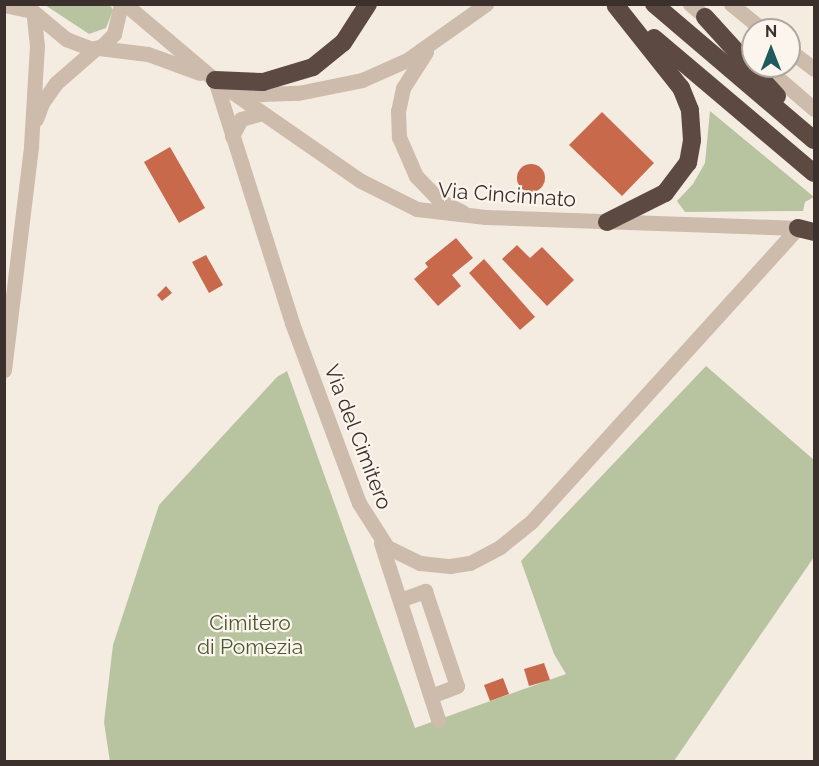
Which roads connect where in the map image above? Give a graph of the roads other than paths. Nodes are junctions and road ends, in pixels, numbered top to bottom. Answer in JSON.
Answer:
{"nodes":[{"id":1,"x":123,"y":4,"type":"edge"},
{"id":2,"x":368,"y":4,"type":"edge"},
{"id":3,"x":486,"y":4,"type":"edge"},
{"id":4,"x":654,"y":4,"type":"edge"},
{"id":5,"x":690,"y":4,"type":"edge"},
{"id":6,"x":731,"y":4,"type":"edge"},
{"id":7,"x":4,"y":5,"type":"edge"},
{"id":8,"x":615,"y":5,"type":"edge"},
{"id":9,"x":29,"y":10,"type":"edge"},
{"id":10,"x":705,"y":17,"type":"junction"},
{"id":11,"x":748,"y":18,"type":"edge"},
{"id":12,"x":433,"y":44,"type":"junction"},
{"id":13,"x":741,"y":47,"type":"edge"},
{"id":14,"x":97,"y":48,"type":"junction"},
{"id":15,"x":801,"y":59,"type":"edge"},
{"id":16,"x":814,"y":69,"type":"edge"},
{"id":17,"x":778,"y":78,"type":"edge"},
{"id":18,"x":215,"y":80,"type":"junction"},
{"id":19,"x":814,"y":109,"type":"edge"},
{"id":20,"x":262,"y":113,"type":"junction"},
{"id":21,"x":232,"y":136,"type":"junction"},
{"id":22,"x":814,"y":139,"type":"edge"},
{"id":23,"x":31,"y":146,"type":"junction"},
{"id":24,"x":814,"y":173,"type":"edge"},
{"id":25,"x":486,"y":217,"type":"junction"},
{"id":26,"x":608,"y":222,"type":"junction"},
{"id":27,"x":806,"y":230,"type":"edge"},
{"id":28,"x":4,"y":370,"type":"edge"},
{"id":29,"x":380,"y":540,"type":"junction"},
{"id":30,"x":400,"y":600,"type":"junction"},
{"id":31,"x":431,"y":696,"type":"junction"},
{"id":32,"x":438,"y":720,"type":"dead end"}],
"edges":[{"from":1,"to":14,"type":"street"},
{"from":1,"to":18,"type":"street","name":"Via Cincinnato"},
{"from":2,"to":18,"type":"highway"},
{"from":3,"to":12,"type":"street"},
{"from":4,"to":22,"type":"highway"},
{"from":5,"to":10,"type":"street"},
{"from":6,"to":11,"type":"street"},
{"from":7,"to":9,"type":"street"},
{"from":8,"to":24,"type":"highway"},
{"from":8,"to":26,"type":"highway"},
{"from":9,"to":14,"type":"street","name":"Via Cincinnato"},
{"from":9,"to":23,"type":"street"},
{"from":10,"to":13,"type":"street"},
{"from":10,"to":22,"type":"highway"},
{"from":12,"to":18,"type":"street"},
{"from":12,"to":25,"type":"street"},
{"from":14,"to":18,"type":"street","name":"Via Cincinnato"},
{"from":14,"to":23,"type":"street"},
{"from":15,"to":16,"type":"street"},
{"from":17,"to":19,"type":"street"},
{"from":18,"to":20,"type":"street","name":"Via Cincinnato"},
{"from":18,"to":21,"type":"street","name":"Via del Cimitero"},
{"from":20,"to":21,"type":"street"},
{"from":20,"to":25,"type":"street","name":"Via Cincinnato"},
{"from":21,"to":29,"type":"street","name":"Via del Cimitero"},
{"from":23,"to":28,"type":"street"},
{"from":25,"to":26,"type":"street","name":"Via Cincinnato"},
{"from":26,"to":27,"type":"street","name":"Via Cincinnato"},
{"from":27,"to":29,"type":"street","name":"Via del Cimitero"},
{"from":29,"to":30,"type":"street"},
{"from":30,"to":31,"type":"street"},
{"from":30,"to":31,"type":"street"},
{"from":31,"to":32,"type":"street"}]}
